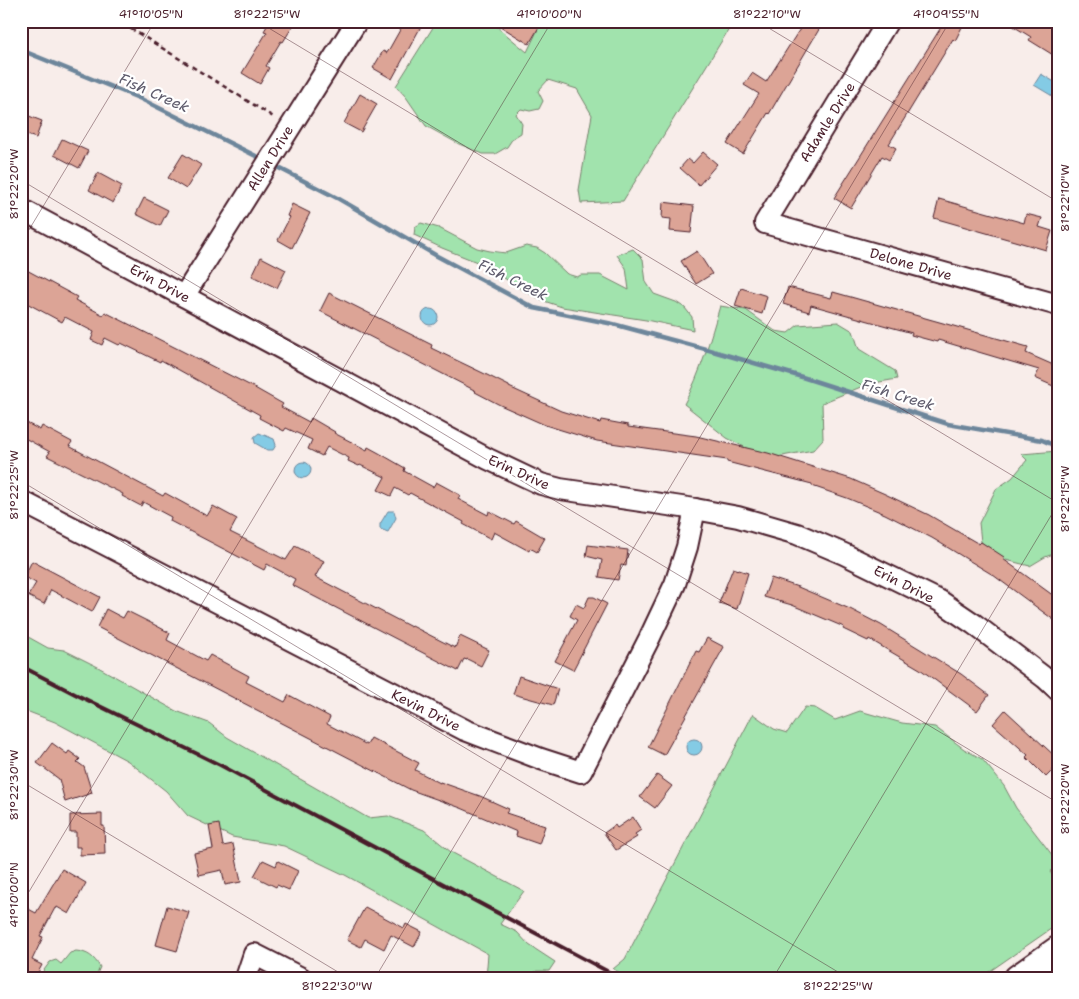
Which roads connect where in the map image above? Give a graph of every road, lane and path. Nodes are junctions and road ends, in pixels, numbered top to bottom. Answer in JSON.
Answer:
{"nodes":[{"id":1,"x":114,"y":21,"type":"edge"},
{"id":2,"x":356,"y":21,"type":"edge"},
{"id":3,"x":888,"y":21,"type":"edge"},
{"id":4,"x":289,"y":127,"type":"junction"},
{"id":5,"x":21,"y":210,"type":"edge"},
{"id":6,"x":765,"y":223,"type":"joint"},
{"id":7,"x":184,"y":296,"type":"junction"},
{"id":8,"x":1058,"y":305,"type":"edge"},
{"id":9,"x":21,"y":501,"type":"edge"},
{"id":10,"x":695,"y":509,"type":"junction"},
{"id":11,"x":1058,"y":690,"type":"edge"},
{"id":12,"x":1058,"y":949,"type":"edge"},
{"id":13,"x":246,"y":978,"type":"edge"},
{"id":14,"x":300,"y":978,"type":"edge"},
{"id":15,"x":1016,"y":978,"type":"edge"}],
"edges":[{"from":1,"to":4,"type":"path"},
{"from":2,"to":4,"type":"street","name":"Allen Drive"},
{"from":3,"to":6,"type":"street","name":"Adamle Drive"},
{"from":4,"to":7,"type":"street","name":"Allen Drive"},
{"from":5,"to":7,"type":"street","name":"Erin Drive"},
{"from":6,"to":8,"type":"street","name":"Delone Drive"},
{"from":7,"to":10,"type":"street","name":"Erin Drive"},
{"from":9,"to":10,"type":"street","name":"Kevin Drive"},
{"from":10,"to":11,"type":"street","name":"Erin Drive"},
{"from":12,"to":15,"type":"main road"},
{"from":13,"to":14,"type":"street"}]}
